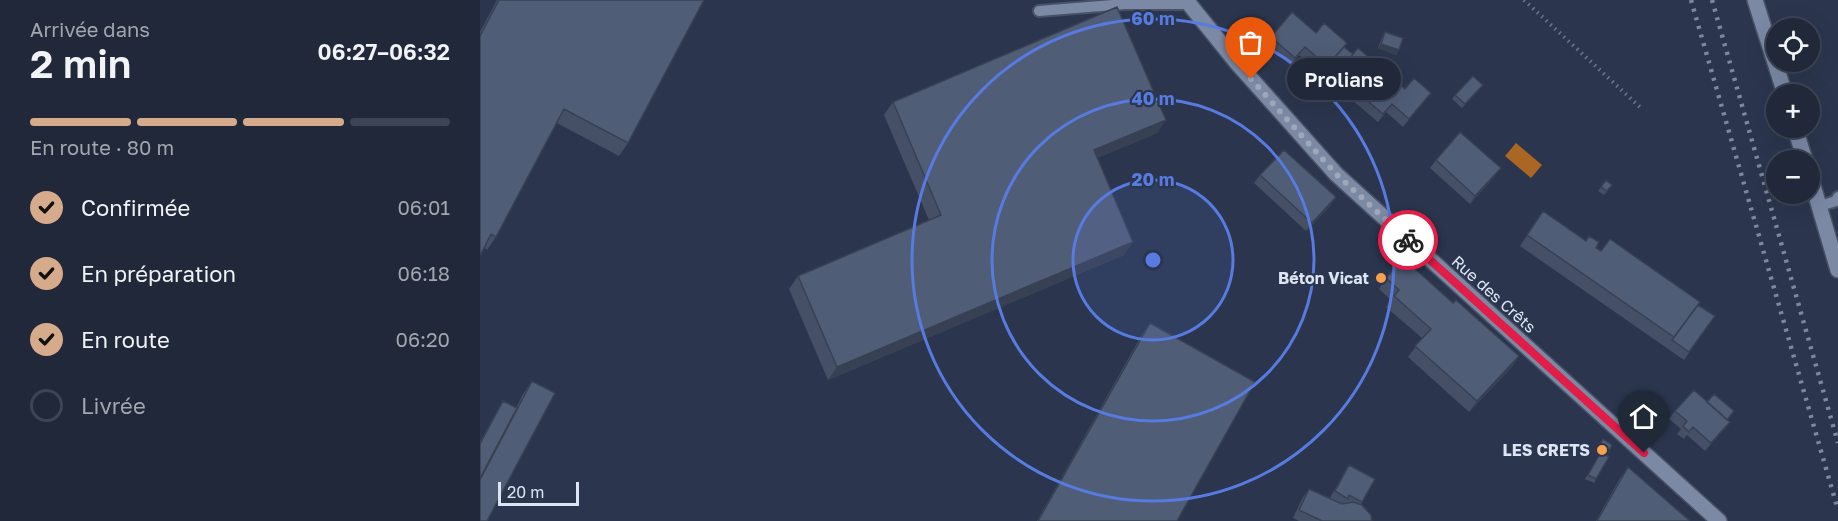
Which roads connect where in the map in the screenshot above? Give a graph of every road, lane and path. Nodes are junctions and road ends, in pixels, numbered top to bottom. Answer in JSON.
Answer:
{"nodes":[{"id":1,"x":1524,"y":0,"type":"edge"},
{"id":2,"x":1755,"y":0,"type":"edge"},
{"id":3,"x":1188,"y":2,"type":"edge"},
{"id":4,"x":1039,"y":10,"type":"dead end"},
{"id":5,"x":1782,"y":84,"type":"edge"},
{"id":6,"x":1641,"y":108,"type":"dead end"},
{"id":7,"x":1838,"y":197,"type":"edge"},
{"id":8,"x":1820,"y":206,"type":"joint"},
{"id":9,"x":1838,"y":270,"type":"edge"},
{"id":10,"x":1719,"y":521,"type":"edge"}],
"edges":[{"from":1,"to":6,"type":"path"},
{"from":2,"to":5,"type":"street"},
{"from":3,"to":4,"type":"lane"},
{"from":3,"to":10,"type":"street","name":"Rue des Crêts"},
{"from":7,"to":8,"type":"lane"},
{"from":8,"to":9,"type":"street"}]}
